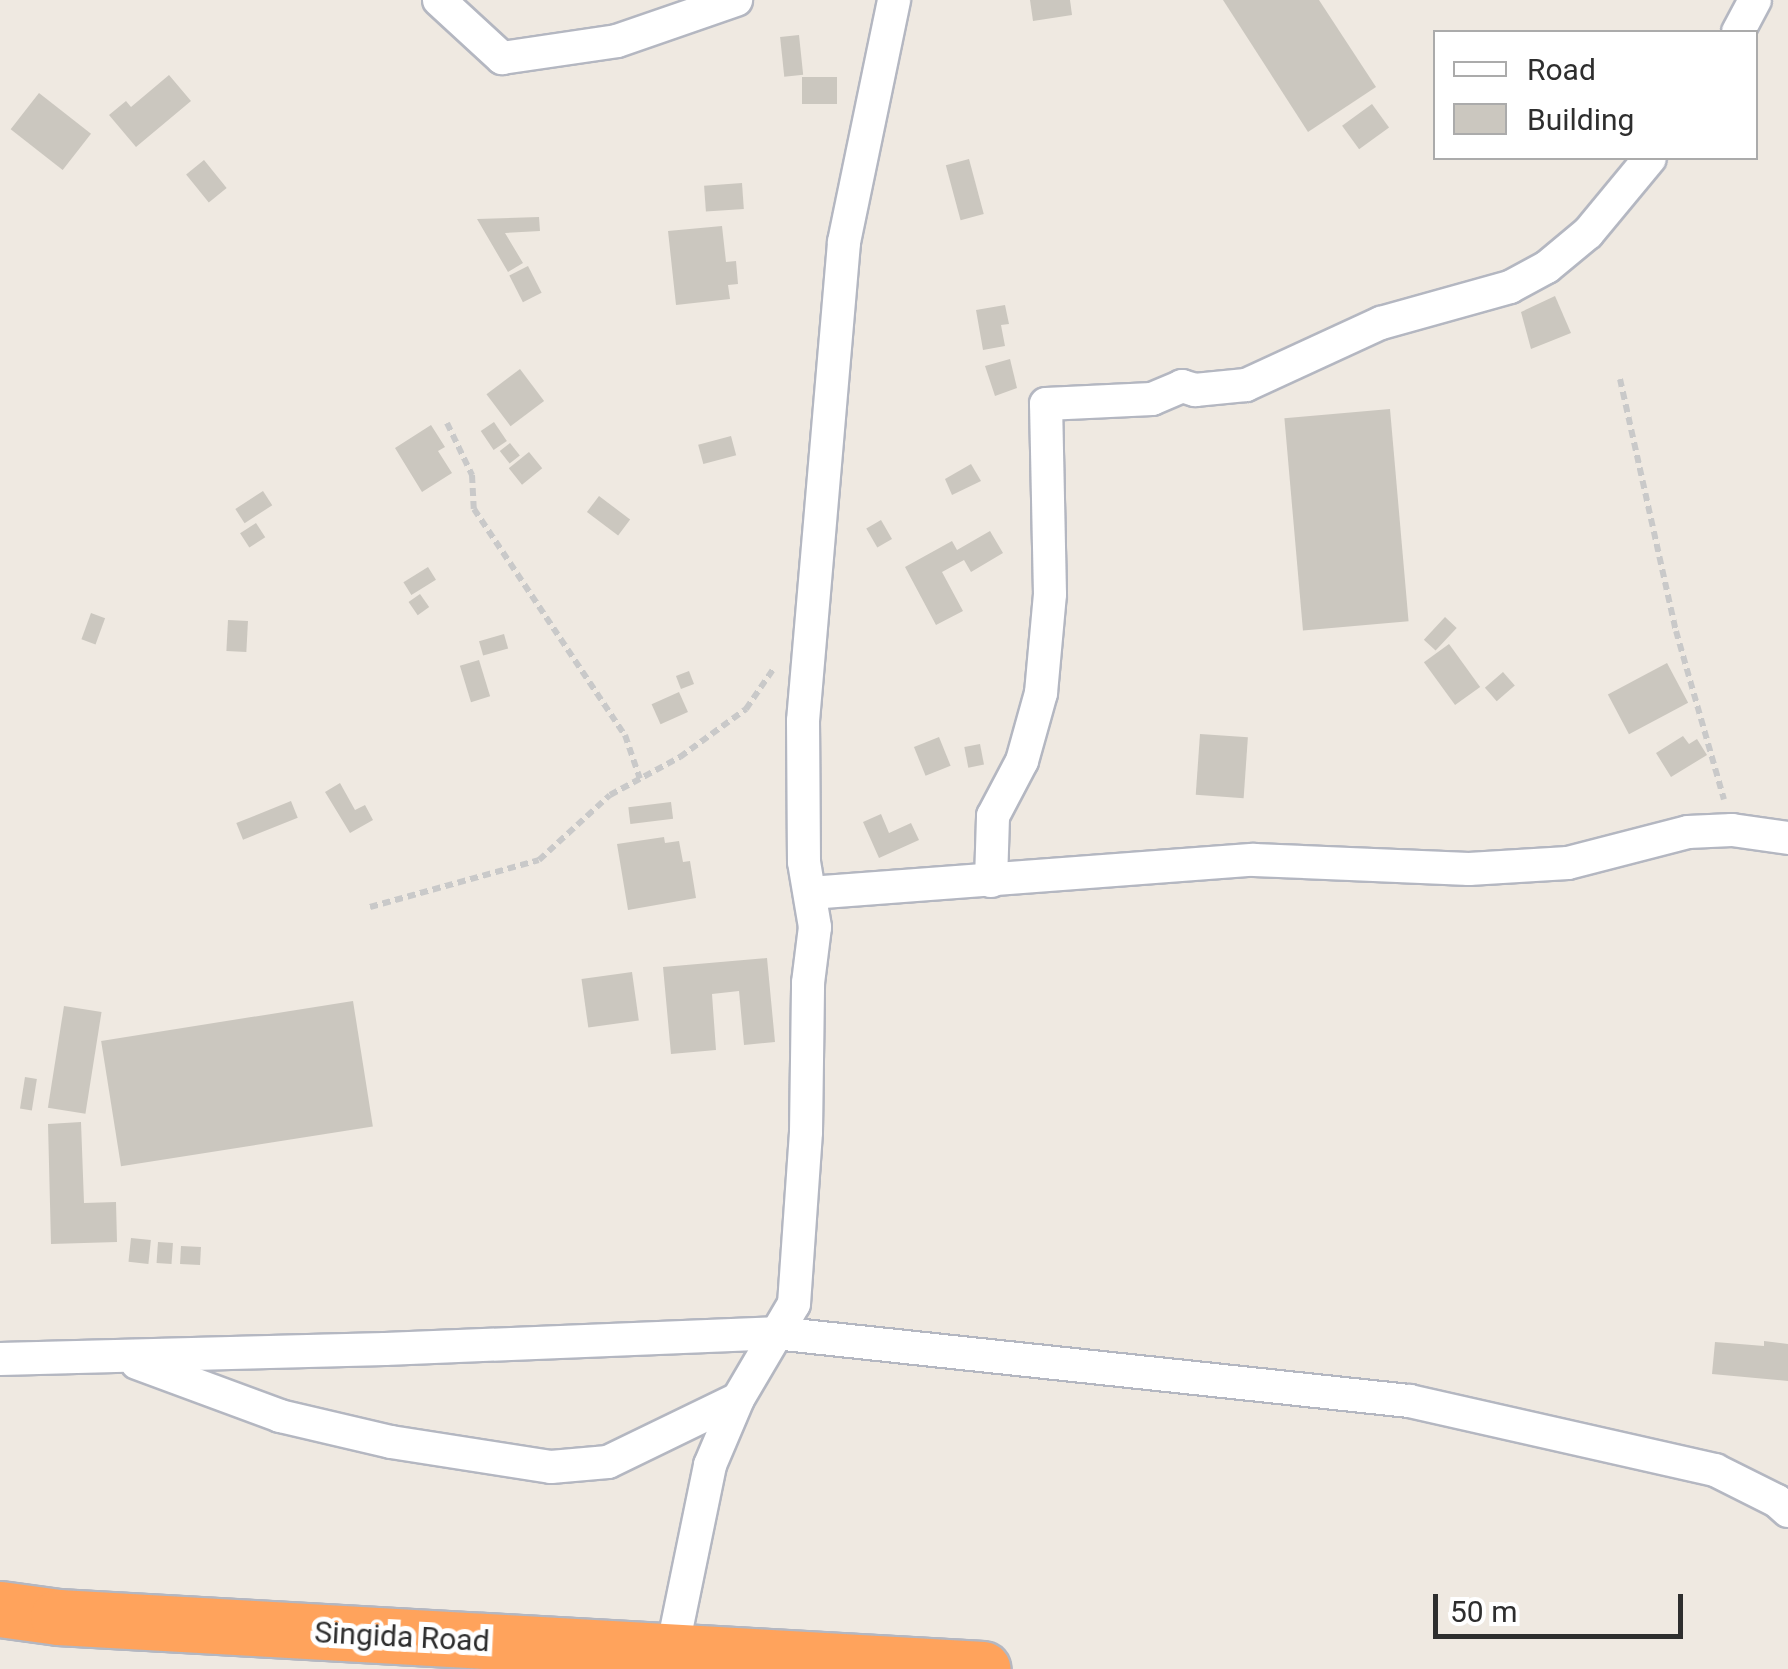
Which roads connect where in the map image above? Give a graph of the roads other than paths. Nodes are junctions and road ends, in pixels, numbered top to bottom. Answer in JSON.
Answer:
{"nodes":[{"id":1,"x":439,"y":0,"type":"edge"},
{"id":2,"x":736,"y":0,"type":"edge"},
{"id":3,"x":894,"y":0,"type":"edge"},
{"id":4,"x":1756,"y":0,"type":"edge"},
{"id":5,"x":1739,"y":30,"type":"edge"},
{"id":6,"x":1648,"y":160,"type":"edge"},
{"id":7,"x":1788,"y":838,"type":"edge"},
{"id":8,"x":990,"y":881,"type":"junction"},
{"id":9,"x":810,"y":893,"type":"junction"},
{"id":10,"x":775,"y":1332,"type":"junction"},
{"id":11,"x":118,"y":1356,"type":"junction"},
{"id":12,"x":0,"y":1359,"type":"edge"},
{"id":13,"x":738,"y":1399,"type":"junction"},
{"id":14,"x":1788,"y":1512,"type":"edge"},
{"id":15,"x":0,"y":1609,"type":"edge"},
{"id":16,"x":670,"y":1661,"type":"edge"},
{"id":17,"x":983,"y":1669,"type":"edge"}],
"edges":[{"from":1,"to":2,"type":"street"},
{"from":3,"to":9,"type":"street"},
{"from":4,"to":5,"type":"street"},
{"from":6,"to":8,"type":"street"},
{"from":7,"to":8,"type":"street"},
{"from":8,"to":9,"type":"street"},
{"from":9,"to":10,"type":"street"},
{"from":10,"to":11,"type":"street"},
{"from":10,"to":13,"type":"street"},
{"from":10,"to":14,"type":"street"},
{"from":11,"to":12,"type":"street"},
{"from":11,"to":13,"type":"street"},
{"from":13,"to":16,"type":"street"},
{"from":15,"to":16,"type":"highway","name":"Singida Road"},
{"from":16,"to":17,"type":"highway","name":"Singida Road"}]}
